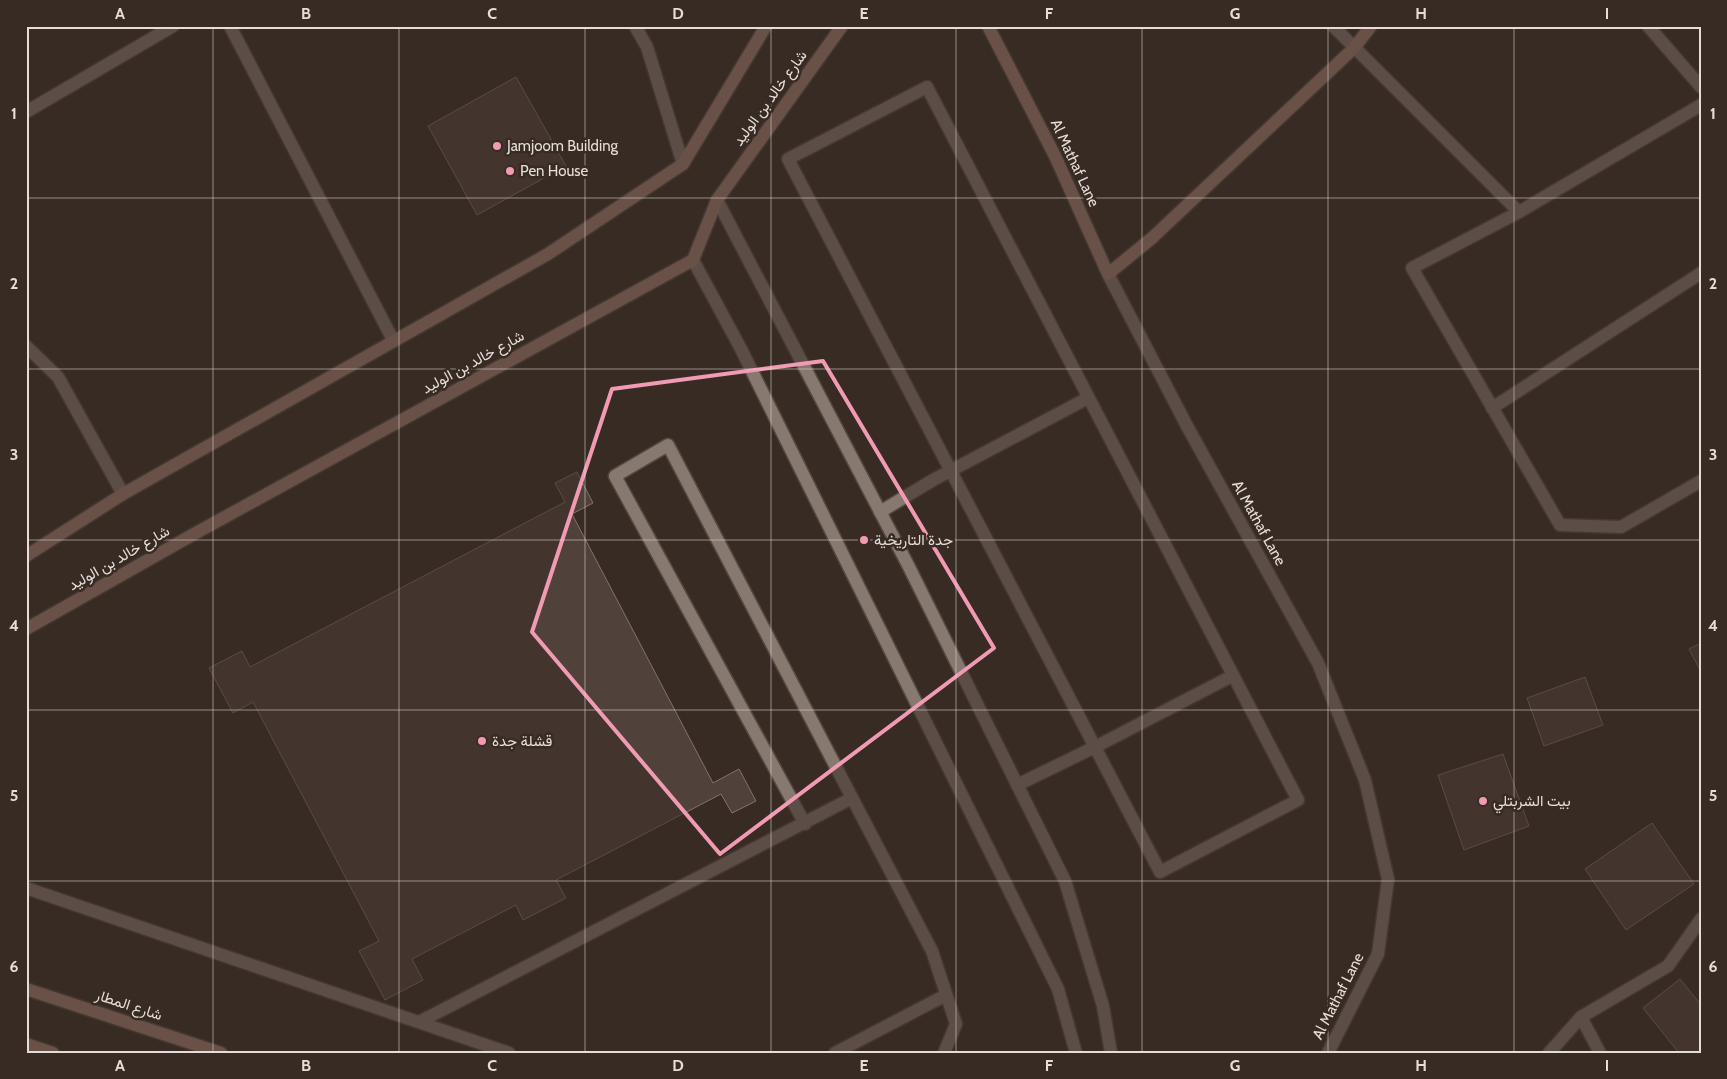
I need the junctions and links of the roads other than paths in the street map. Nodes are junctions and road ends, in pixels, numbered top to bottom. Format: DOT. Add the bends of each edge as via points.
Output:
graph roads {
  1 [pos="173,26"];
  2 [pos="230,26"];
  3 [pos="635,26"];
  4 [pos="766,26"];
  5 [pos="842,26"];
  6 [pos="1333,26"];
  7 [pos="1370,26"];
  8 [pos="1648,26"];
  9 [pos="989,27"];
  10 [pos="1354,48"];
  11 [pos="1701,87"];
  12 [pos="1701,106"];
  13 [pos="26,112"];
  14 [pos="682,164"];
  15 [pos="717,200"];
  16 [pos="1519,212"];
  17 [pos="693,260"];
  18 [pos="1701,273"];
  19 [pos="1108,274"];
  20 [pos="393,340"];
  21 [pos="26,346"];
  22 [pos="1088,398"];
  23 [pos="1492,408"];
  24 [pos="950,471"];
  25 [pos="1701,481"];
  26 [pos="123,494"];
  27 [pos="880,512"];
  28 [pos="26,556"];
  29 [pos="26,628"];
  30 [pos="1232,676"];
  31 [pos="1094,747"];
  32 [pos="1018,785"];
  33 [pos="852,798"];
  34 [pos="805,824"];
  35 [pos="26,888"];
  36 [pos="1701,919"];
  37 [pos="26,989"];
  38 [pos="946,994"];
  39 [pos="1581,1017"];
  40 [pos="421,1021"];
  41 [pos="26,1044"];
  42 [pos="53,1053"];
  43 [pos="221,1053"];
  44 [pos="510,1053"];
  45 [pos="835,1053"];
  46 [pos="944,1053"];
  47 [pos="1076,1053"];
  48 [pos="1111,1053"];
  49 [pos="1328,1053"];
  50 [pos="1549,1053"];
  51 [pos="1600,1053"];
  1 -- 13 [label="street"];
  2 -- 20 [label="street"];
  3 -- 14 [label="street" via="647,47"];
  4 -- 14 [label="main road"];
  5 -- 15 [label="main road, شارع خالد بن الوليد"];
  6 -- 10 [label="street"];
  7 -- 10 [label="main road"];
  8 -- 11 [label="street"];
  9 -- 19 [label="main road, Al Mathaf Lane" via="1055,156"];
  10 -- 16 [label="street"];
  10 -- 19 [label="main road" via="1152,238"];
  12 -- 16 [label="street"];
  14 -- 20 [label="main road" via="548,254"];
  15 -- 17 [label="main road, شارع خالد بن الوليد"];
  15 -- 27 [label="street"];
  16 -- 23 [label="street" via="1412,268"];
  17 -- 29 [label="main road, شارع خالد بن الوليد"];
  17 -- 47 [label="street" via="1058,989"];
  18 -- 23 [label="street"];
  19 -- 49 [label="street, Al Mathaf Lane" via="1187,426 1318,663 1365,780 1388,879 1381,935 1378,954"];
  20 -- 26 [label="main road"];
  21 -- 26 [label="street" via="58,377"];
  22 -- 24 [label="street"];
  22 -- 24 [label="street" via="926,87 788,159"];
  22 -- 30 [label="street"];
  23 -- 25 [label="street" via="1560,525 1621,527"];
  24 -- 27 [label="street"];
  24 -- 31 [label="street"];
  26 -- 28 [label="main road"];
  27 -- 32 [label="street"];
  30 -- 31 [label="street"];
  30 -- 31 [label="street" via="1298,800 1160,872"];
  31 -- 32 [label="street"];
  32 -- 48 [label="street" via="1065,881 1103,1006"];
  33 -- 34 [label="street"];
  33 -- 34 [label="street" via="668,445 615,476"];
  33 -- 38 [label="street" via="932,951"];
  34 -- 40 [label="street"];
  35 -- 40 [label="street"];
  36 -- 39 [label="street" via="1668,966"];
  37 -- 43 [label="main road, شارع المطار"];
  38 -- 45 [label="street"];
  38 -- 46 [label="street" via="956,1024"];
  39 -- 50 [label="street"];
  39 -- 51 [label="street"];
  40 -- 44 [label="street"];
  41 -- 42 [label="main road"];
}
